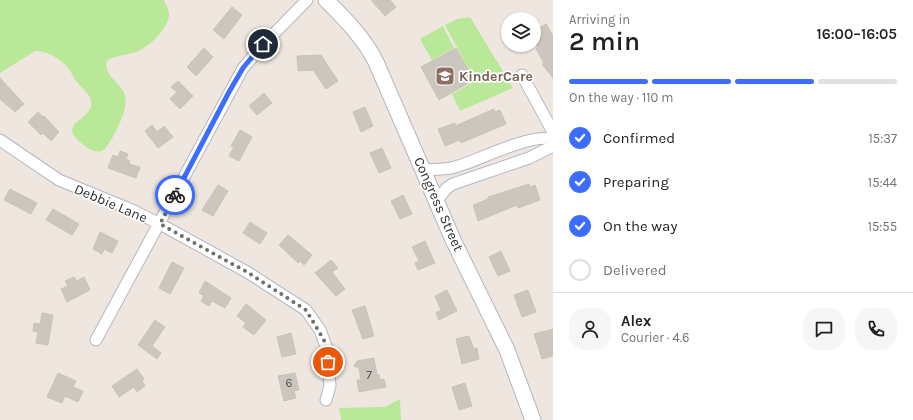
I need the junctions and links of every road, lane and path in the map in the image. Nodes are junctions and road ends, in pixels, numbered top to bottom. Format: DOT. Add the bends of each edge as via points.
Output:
graph roads {
  1 [pos="307,0"];
  2 [pos="326,0"];
  3 [pos="522,75"];
  4 [pos="553,132"];
  5 [pos="0,140"];
  6 [pos="553,140"];
  7 [pos="553,146"];
  8 [pos="424,170"];
  9 [pos="437,200"];
  10 [pos="160,224"];
  11 [pos="96,340"];
  12 [pos="326,400"];
  13 [pos="532,420"];
  1 -- 10 [label="street" via="243,68"];
  2 -- 8 [label="main road, Congress Street" via="370,50"];
  3 -- 4 [label="street"];
  5 -- 10 [label="street, Debbie Lane" via="60,180"];
  6 -- 8 [label="street" via="545,138 525,142 455,167"];
  7 -- 9 [label="street" via="529,158 453,184"];
  8 -- 9 [label="main road, Congress Street"];
  9 -- 13 [label="main road, Congress Street" via="454,242 502,338"];
  10 -- 11 [label="street"];
  10 -- 12 [label="street, Debbie Lane" via="247,272 309,312 320,330 327,349 330,386"];
}
